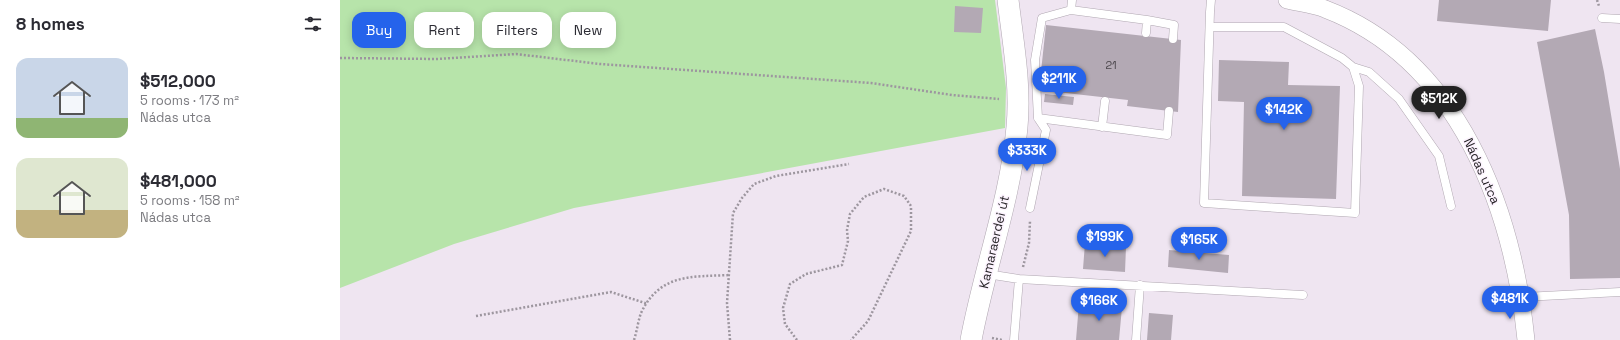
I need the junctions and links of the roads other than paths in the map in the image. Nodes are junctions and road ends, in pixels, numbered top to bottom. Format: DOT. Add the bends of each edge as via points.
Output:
graph roads {
  1 [pos="1008,0"];
  2 [pos="1072,0"];
  3 [pos="1211,0"];
  4 [pos="1287,0"];
  5 [pos="1324,4"];
  6 [pos="1071,10"];
  7 [pos="1602,18"];
  8 [pos="1620,19"];
  9 [pos="1147,20"];
  10 [pos="1210,27"];
  11 [pos="1146,33"];
  12 [pos="1173,39"];
  13 [pos="1353,68"];
  14 [pos="1105,101"];
  15 [pos="1169,111"];
  16 [pos="1038,118"];
  17 [pos="1102,127"];
  18 [pos="1451,206"];
  19 [pos="1030,208"];
  20 [pos="986,274"];
  21 [pos="1019,279"];
  22 [pos="1140,285"];
  23 [pos="1620,292"];
  24 [pos="1303,295"];
  25 [pos="1522,296"];
  26 [pos="971,340"];
  27 [pos="1014,340"];
  28 [pos="1136,340"];
  29 [pos="1526,340"];
  1 -- 20 [label="street, Kamaraerdei út" via="1018,100 1015,146"];
  2 -- 6 [label="lane"];
  3 -- 10 [label="lane"];
  4 -- 5 [label="street, Nádas utca"];
  5 -- 25 [label="street, Nádas utca" via="1367,30 1406,59 1441,96 1468,136 1489,180 1510,242"];
  6 -- 9 [label="lane"];
  6 -- 16 [label="lane" via="1042,18 1035,60"];
  7 -- 8 [label="lane"];
  9 -- 11 [label="lane"];
  9 -- 12 [label="lane" via="1174,25"];
  10 -- 13 [label="lane" via="1284,27 1342,58"];
  10 -- 13 [label="lane" via="1204,203 1355,214 1359,86"];
  13 -- 18 [label="lane" via="1369,72 1399,99 1439,156"];
  14 -- 17 [label="lane"];
  15 -- 17 [label="lane" via="1167,135"];
  16 -- 17 [label="lane"];
  16 -- 19 [label="lane" via="1046,130"];
  20 -- 21 [label="lane"];
  20 -- 26 [label="street, Kamaraerdei út"];
  21 -- 22 [label="lane"];
  21 -- 27 [label="lane"];
  22 -- 24 [label="lane"];
  22 -- 28 [label="lane"];
  23 -- 25 [label="lane"];
  25 -- 29 [label="street, Nádas utca"];
}
